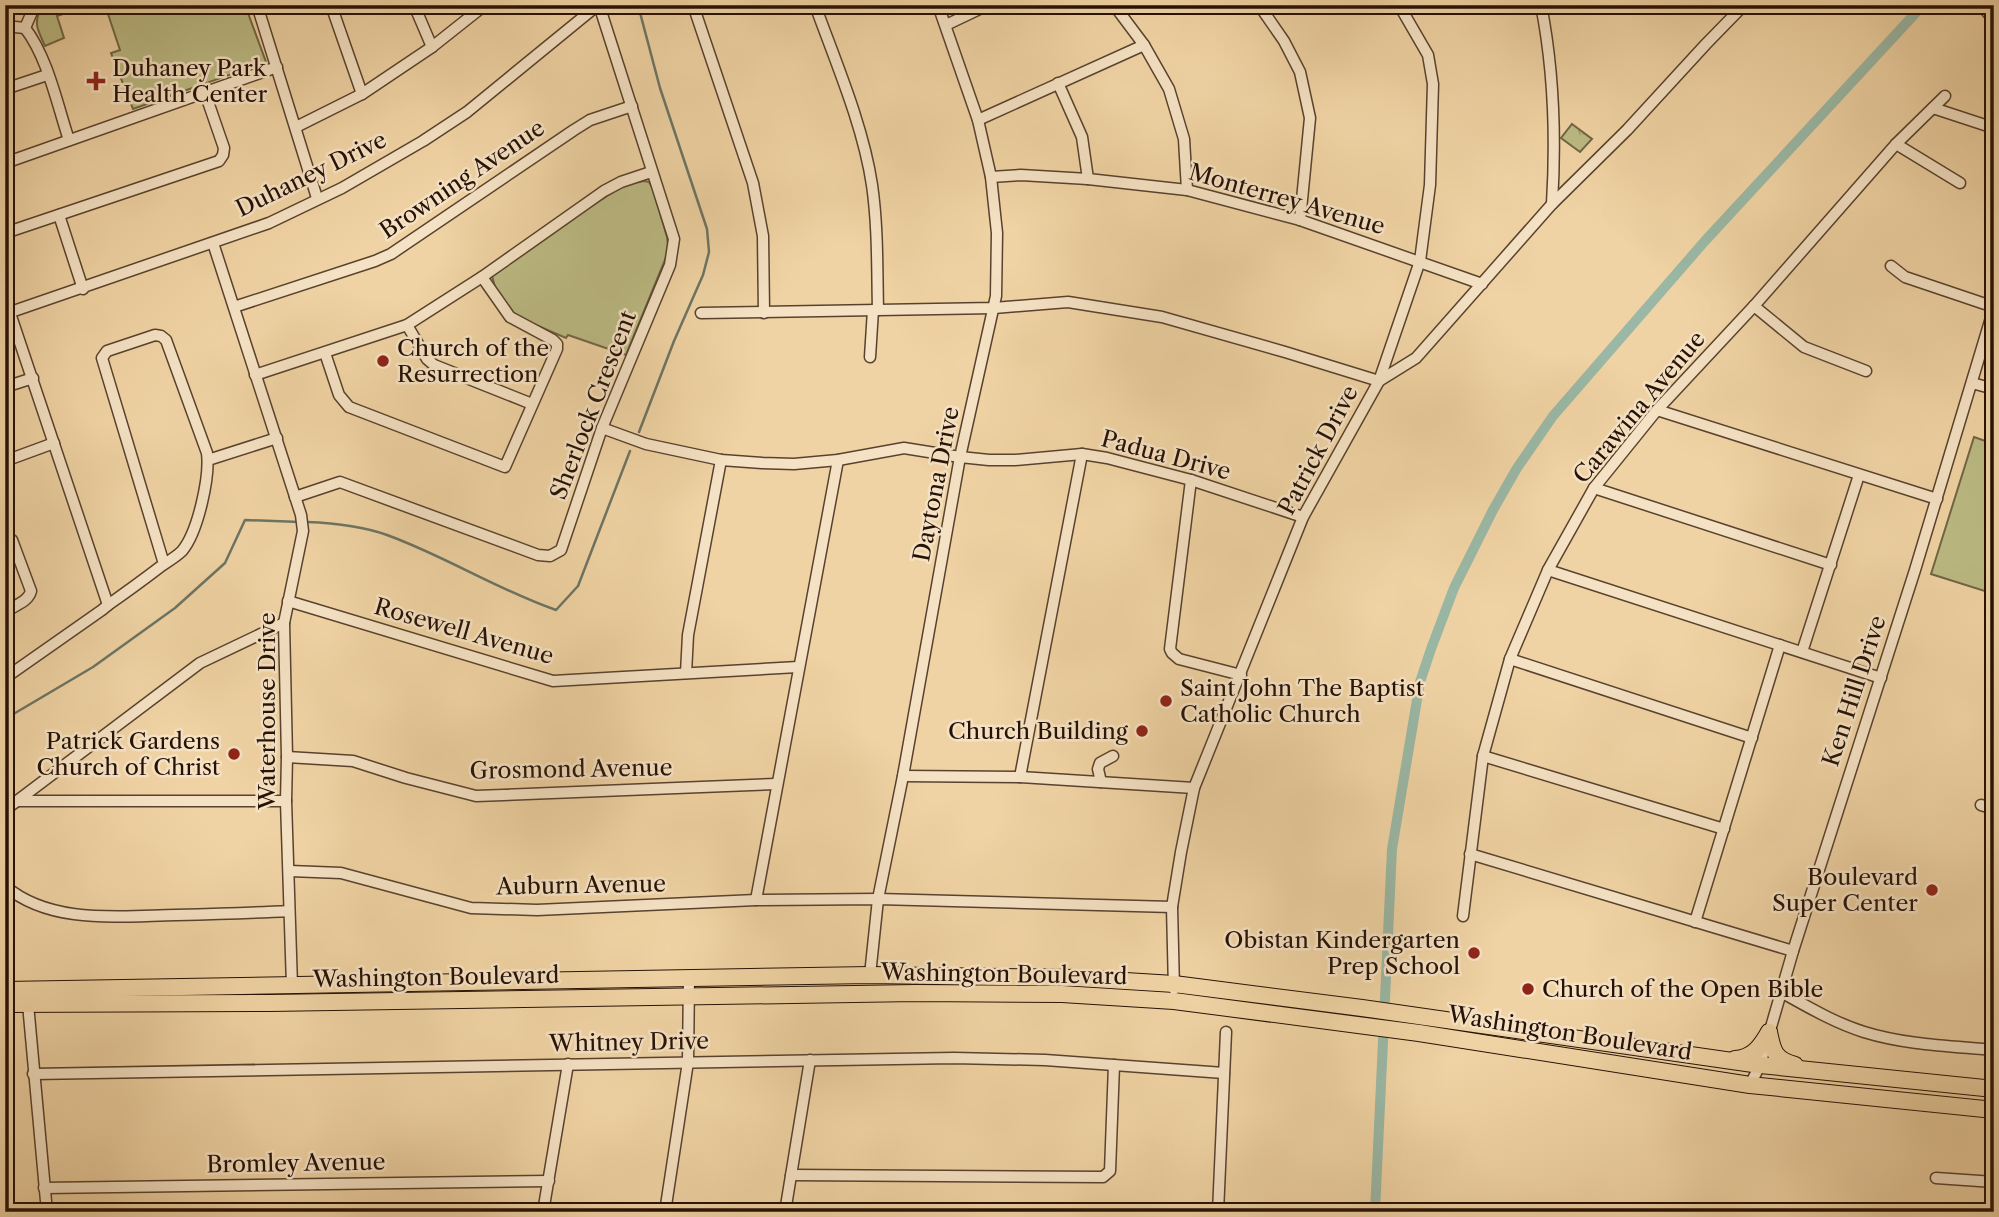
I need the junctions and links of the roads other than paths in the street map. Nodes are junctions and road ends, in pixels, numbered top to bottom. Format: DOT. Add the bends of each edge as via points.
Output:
graph roads {
  1 [pos="35,5"];
  2 [pos="257,5"];
  3 [pos="331,5"];
  4 [pos="414,5"];
  5 [pos="599,5"];
  6 [pos="693,5"];
  7 [pos="815,5"];
  8 [pos="939,5"];
  9 [pos="988,5"];
  10 [pos="1114,5"];
  11 [pos="1259,5"];
  12 [pos="1399,5"];
  13 [pos="1541,5"];
  14 [pos="1744,5"];
  15 [pos="1981,5"];
  16 [pos="484,6"];
  17 [pos="1994,20"];
  18 [pos="946,24"];
  19 [pos="5,26"];
  20 [pos="25,28"];
  21 [pos="1144,45"];
  22 [pos="432,47"];
  23 [pos="277,67"];
  24 [pos="47,75"];
  25 [pos="1058,83"];
  26 [pos="5,89"];
  27 [pos="205,93"];
  28 [pos="362,94"];
  29 [pos="1945,96"];
  30 [pos="632,106"];
  31 [pos="1933,108"];
  32 [pos="978,120"];
  33 [pos="296,127"];
  34 [pos="1994,128"];
  35 [pos="69,140"];
  36 [pos="1896,144"];
  37 [pos="5,163"];
  38 [pos="651,172"];
  39 [pos="991,177"];
  40 [pos="1088,179"];
  41 [pos="1960,183"];
  42 [pos="1187,190"];
  43 [pos="317,198"];
  44 [pos="1552,204"];
  45 [pos="60,215"];
  46 [pos="1300,220"];
  47 [pos="5,233"];
  48 [pos="213,243"];
  49 [pos="1420,261"];
  50 [pos="1891,266"];
  51 [pos="482,277"];
  52 [pos="1482,284"];
  53 [pos="83,289"];
  54 [pos="1754,306"];
  55 [pos="234,307"];
  56 [pos="1994,307"];
  57 [pos="994,308"];
  58 [pos="875,310"];
  59 [pos="8,313"];
  60 [pos="701,313"];
  61 [pos="764,313"];
  62 [pos="407,325"];
  63 [pos="324,353"];
  64 [pos="870,356"];
  65 [pos="1866,371"];
  66 [pos="256,375"];
  67 [pos="33,378"];
  68 [pos="1379,381"];
  69 [pos="1972,383"];
  70 [pos="5,387"];
  71 [pos="1994,389"];
  72 [pos="532,404"];
  73 [pos="1657,411"];
  74 [pos="602,428"];
  75 [pos="277,438"];
  76 [pos="54,443"];
  77 [pos="1082,454"];
  78 [pos="960,457"];
  79 [pos="208,460"];
  80 [pos="721,460"];
  81 [pos="838,460"];
  82 [pos="5,461"];
  83 [pos="1859,475"];
  84 [pos="1191,480"];
  85 [pos="1594,488"];
  86 [pos="295,496"];
  87 [pos="1937,499"];
  88 [pos="1303,517"];
  89 [pos="5,537"];
  90 [pos="164,564"];
  91 [pos="1830,565"];
  92 [pos="1548,570"];
  93 [pos="288,601"];
  94 [pos="108,605"];
  95 [pos="5,613"];
  96 [pos="284,623"];
  97 [pos="1780,645"];
  98 [pos="1802,652"];
  99 [pos="1510,659"];
  100 [pos="798,667"];
  101 [pos="686,673"];
  102 [pos="1241,675"];
  103 [pos="5,678"];
  104 [pos="1881,678"];
  105 [pos="1752,737"];
  106 [pos="1113,756"];
  107 [pos="1483,756"];
  108 [pos="287,757"];
  109 [pos="903,776"];
  110 [pos="1020,777"];
  111 [pos="1101,782"];
  112 [pos="776,785"];
  113 [pos="1194,788"];
  114 [pos="286,800"];
  115 [pos="18,802"];
  116 [pos="1981,805"];
  117 [pos="1994,809"];
  118 [pos="5,810"];
  119 [pos="1724,829"];
  120 [pos="1471,854"];
  121 [pos="290,871"];
  122 [pos="5,886"];
  123 [pos="878,899"];
  124 [pos="756,900"];
  125 [pos="1172,907"];
  126 [pos="289,911"];
  127 [pos="1463,916"];
  128 [pos="1695,922"];
  129 [pos="1793,951"];
  130 [pos="870,975"];
  131 [pos="689,977"];
  132 [pos="1174,984"];
  133 [pos="292,986"];
  134 [pos="5,990"];
  135 [pos="1781,992"];
  136 [pos="689,996"];
  137 [pos="1174,1001"];
  138 [pos="5,1004"];
  139 [pos="28,1004"];
  140 [pos="1420,1025"];
  141 [pos="1769,1031"];
  142 [pos="1226,1032"];
  143 [pos="1994,1050"];
  144 [pos="1706,1058"];
  145 [pos="810,1060"];
  146 [pos="688,1062"];
  147 [pos="568,1064"];
  148 [pos="1114,1065"];
  149 [pos="1760,1065"];
  150 [pos="1812,1072"];
  151 [pos="1224,1073"];
  152 [pos="33,1074"];
  153 [pos="1750,1085"];
  154 [pos="1994,1089"];
  155 [pos="1994,1110"];
  156 [pos="791,1175"];
  157 [pos="1936,1178"];
  158 [pos="549,1181"];
  159 [pos="1994,1182"];
  160 [pos="44,1188"];
  161 [pos="47,1212"];
  162 [pos="543,1212"];
  163 [pos="665,1212"];
  164 [pos="785,1212"];
  165 [pos="1218,1212"];
  1 -- 20 [label="street"];
  2 -- 23 [label="street"];
  3 -- 28 [label="street"];
  4 -- 22 [label="street"];
  5 -- 30 [label="street, Sherlock Crescent"];
  5 -- 43 [label="street, Duhaney Drive" via="467,112 342,188"];
  6 -- 61 [label="street" via="760,211"];
  7 -- 58 [label="street" via="870,173 877,238"];
  8 -- 18 [label="street, Daytona Drive"];
  9 -- 18 [label="street"];
  10 -- 21 [label="street"];
  11 -- 46 [label="street" via="1300,72 1310,118"];
  12 -- 49 [label="street" via="1428,55 1433,84 1430,185"];
  13 -- 44 [label="street" via="1553,95"];
  14 -- 44 [label="street, Patrick Drive"];
  15 -- 17 [label="street"];
  16 -- 22 [label="street"];
  18 -- 32 [label="street, Daytona Drive"];
  19 -- 20 [label="street"];
  20 -- 24 [label="street"];
  21 -- 25 [label="street"];
  21 -- 42 [label="street" via="1169,89 1184,139"];
  22 -- 28 [label="street"];
  23 -- 27 [label="street"];
  23 -- 33 [label="street"];
  24 -- 26 [label="street"];
  24 -- 35 [label="street"];
  25 -- 32 [label="street"];
  25 -- 40 [label="street" via="1082,137"];
  27 -- 35 [label="street"];
  27 -- 45 [label="street" via="224,148 219,161"];
  28 -- 33 [label="street"];
  29 -- 31 [label="street, Carawina Avenue"];
  30 -- 38 [label="street, Sherlock Crescent"];
  30 -- 55 [label="street, Browning Avenue" via="590,120 391,254"];
  31 -- 34 [label="street"];
  31 -- 36 [label="street, Carawina Avenue"];
  32 -- 39 [label="street, Daytona Drive"];
  33 -- 43 [label="street"];
  35 -- 37 [label="street"];
  36 -- 41 [label="street"];
  36 -- 54 [label="street, Carawina Avenue"];
  38 -- 51 [label="street" via="604,191"];
  38 -- 74 [label="street, Sherlock Crescent" via="674,239 670,265"];
  39 -- 40 [label="street, Monterrey Avenue"];
  39 -- 57 [label="street, Daytona Drive" via="997,233"];
  40 -- 42 [label="street, Monterrey Avenue"];
  42 -- 46 [label="street, Monterrey Avenue"];
  43 -- 48 [label="street, Duhaney Drive"];
  44 -- 52 [label="street, Patrick Drive"];
  45 -- 47 [label="street"];
  45 -- 53 [label="street"];
  46 -- 49 [label="street, Monterrey Avenue"];
  48 -- 53 [label="street, Duhaney Drive"];
  48 -- 55 [label="street, Waterhouse Drive"];
  49 -- 52 [label="street, Monterrey Avenue"];
  49 -- 68 [label="street"];
  50 -- 56 [label="street" via="1905,277"];
  51 -- 62 [label="street"];
  51 -- 72 [label="street" via="510,317 557,344"];
  52 -- 68 [label="street, Patrick Drive" via="1416,358"];
  53 -- 59 [label="street, Duhaney Drive"];
  54 -- 65 [label="street" via="1804,347"];
  54 -- 73 [label="street, Carawina Avenue"];
  55 -- 66 [label="street, Waterhouse Drive"];
  56 -- 69 [label="street, Ken Hill Drive"];
  57 -- 58 [label="street"];
  57 -- 68 [label="street" via="1068,302 1162,317"];
  57 -- 78 [label="street, Daytona Drive"];
  58 -- 61 [label="street"];
  58 -- 64 [label="street"];
  59 -- 67 [label="street"];
  60 -- 61 [label="street"];
  62 -- 63 [label="street"];
  62 -- 72 [label="street" via="434,365"];
  63 -- 66 [label="street"];
  63 -- 72 [label="street" via="339,395 349,407 502,467 508,464"];
  66 -- 75 [label="street, Waterhouse Drive"];
  67 -- 70 [label="street"];
  67 -- 76 [label="street"];
  68 -- 88 [label="street, Patrick Drive"];
  69 -- 71 [label="street"];
  69 -- 87 [label="street, Ken Hill Drive"];
  73 -- 83 [label="street"];
  73 -- 85 [label="street, Carawina Avenue"];
  74 -- 80 [label="street, Padua Drive" via="646,444"];
  74 -- 86 [label="street, Sherlock Crescent" via="561,550 550,556 340,482"];
  75 -- 79 [label="street"];
  75 -- 86 [label="street, Waterhouse Drive"];
  76 -- 82 [label="street"];
  76 -- 94 [label="street"];
  77 -- 78 [label="street, Padua Drive" via="1015,460"];
  77 -- 84 [label="street, Padua Drive"];
  77 -- 110 [label="street"];
  78 -- 81 [label="street, Padua Drive" via="904,448"];
  78 -- 109 [label="street, Daytona Drive"];
  79 -- 90 [label="street" via="195,529 182,551"];
  79 -- 90 [label="street" via="164,338 152,335 105,352 102,361"];
  80 -- 81 [label="street, Padua Drive" via="794,464"];
  80 -- 101 [label="street" via="688,635"];
  81 -- 100 [label="street"];
  83 -- 87 [label="street"];
  83 -- 91 [label="street"];
  84 -- 88 [label="street, Padua Drive"];
  84 -- 102 [label="street" via="1170,649 1178,659"];
  85 -- 91 [label="street"];
  85 -- 92 [label="street, Carawina Avenue"];
  86 -- 93 [label="street, Waterhouse Drive" via="303,531"];
  87 -- 104 [label="street, Ken Hill Drive"];
  88 -- 102 [label="street, Patrick Drive"];
  89 -- 95 [label="street" via="12,540 31,591 27,599"];
  90 -- 94 [label="street"];
  91 -- 98 [label="street"];
  92 -- 97 [label="street"];
  92 -- 99 [label="street, Carawina Avenue"];
  93 -- 96 [label="street, Waterhouse Drive"];
  93 -- 101 [label="street, Rosewell Avenue" via="553,681"];
  94 -- 103 [label="street"];
  96 -- 108 [label="street, Waterhouse Drive"];
  96 -- 115 [label="street" via="200,663"];
  97 -- 98 [label="street"];
  97 -- 105 [label="street"];
  98 -- 104 [label="street"];
  99 -- 105 [label="street"];
  99 -- 107 [label="street, Carawina Avenue"];
  100 -- 101 [label="street, Rosewell Avenue"];
  100 -- 112 [label="street"];
  102 -- 113 [label="street, Patrick Drive"];
  104 -- 129 [label="street, Ken Hill Drive"];
  105 -- 119 [label="street"];
  106 -- 111 [label="street" via="1100,763"];
  107 -- 119 [label="street"];
  107 -- 120 [label="street, Carawina Avenue"];
  108 -- 112 [label="street, Grosmond Avenue" via="353,761 476,796"];
  108 -- 114 [label="street, Waterhouse Drive"];
  109 -- 110 [label="street"];
  109 -- 123 [label="street, Daytona Drive"];
  110 -- 111 [label="street"];
  111 -- 113 [label="street"];
  112 -- 124 [label="street"];
  113 -- 125 [label="street, Patrick Drive"];
  114 -- 115 [label="street"];
  114 -- 121 [label="street, Waterhouse Drive"];
  115 -- 118 [label="street"];
  116 -- 117 [label="street"];
  119 -- 128 [label="street"];
  120 -- 127 [label="street, Carawina Avenue"];
  120 -- 128 [label="street"];
  121 -- 124 [label="street, Auburn Avenue" via="341,873 471,908 537,910"];
  121 -- 126 [label="street, Waterhouse Drive"];
  122 -- 126 [label="street" via="36,904 101,917"];
  123 -- 124 [label="street, Auburn Avenue"];
  123 -- 125 [label="street, Auburn Avenue"];
  123 -- 130 [label="street, Daytona Drive"];
  125 -- 132 [label="street, Patrick Drive"];
  126 -- 133 [label="street, Waterhouse Drive"];
  128 -- 129 [label="street"];
  129 -- 135 [label="street, Ken Hill Drive"];
  130 -- 131 [label="highway, Washington Boulevard"];
  130 -- 132 [label="highway, Washington Boulevard"];
  131 -- 133 [label="highway, Washington Boulevard"];
  131 -- 136 [label="street"];
  132 -- 137 [label="street, Patrick Drive"];
  132 -- 140 [label="highway, Washington Boulevard" via="1362,1008"];
  133 -- 134 [label="highway, Washington Boulevard"];
  135 -- 141 [label="street, Ken Hill Drive"];
  135 -- 143 [label="street" via="1863,1032 1895,1040"];
  136 -- 137 [label="highway, Washington Boulevard" via="1049,994"];
  136 -- 139 [label="highway, Washington Boulevard"];
  136 -- 146 [label="street"];
  137 -- 140 [label="highway, Washington Boulevard" via="1361,1026"];
  138 -- 139 [label="highway, Washington Boulevard"];
  139 -- 152 [label="street"];
  140 -- 144 [label="highway, Washington Boulevard"];
  140 -- 153 [label="highway, Washington Boulevard"];
  141 -- 144 [label="highway" via="1744,1058"];
  141 -- 149 [label="street, Ken Hill Drive"];
  141 -- 150 [label="highway" via="1780,1060"];
  142 -- 151 [label="street"];
  144 -- 149 [label="highway, Washington Boulevard"];
  145 -- 146 [label="street, Whitney Drive"];
  145 -- 148 [label="street, Whitney Drive" via="954,1058"];
  145 -- 156 [label="street"];
  146 -- 147 [label="street, Whitney Drive"];
  146 -- 163 [label="street"];
  147 -- 152 [label="street, Whitney Drive"];
  147 -- 158 [label="street"];
  148 -- 151 [label="street, Whitney Drive"];
  148 -- 156 [label="street" via="1110,1171 1103,1177"];
  149 -- 150 [label="highway, Washington Boulevard"];
  149 -- 153 [label="street, Ken Hill Drive"];
  150 -- 154 [label="highway, Washington Boulevard"];
  151 -- 165 [label="street"];
  152 -- 160 [label="street"];
  153 -- 155 [label="highway, Washington Boulevard"];
  156 -- 164 [label="street"];
  157 -- 159 [label="street"];
  158 -- 160 [label="street, Bromley Avenue"];
  158 -- 162 [label="street"];
  160 -- 161 [label="street"];
}
